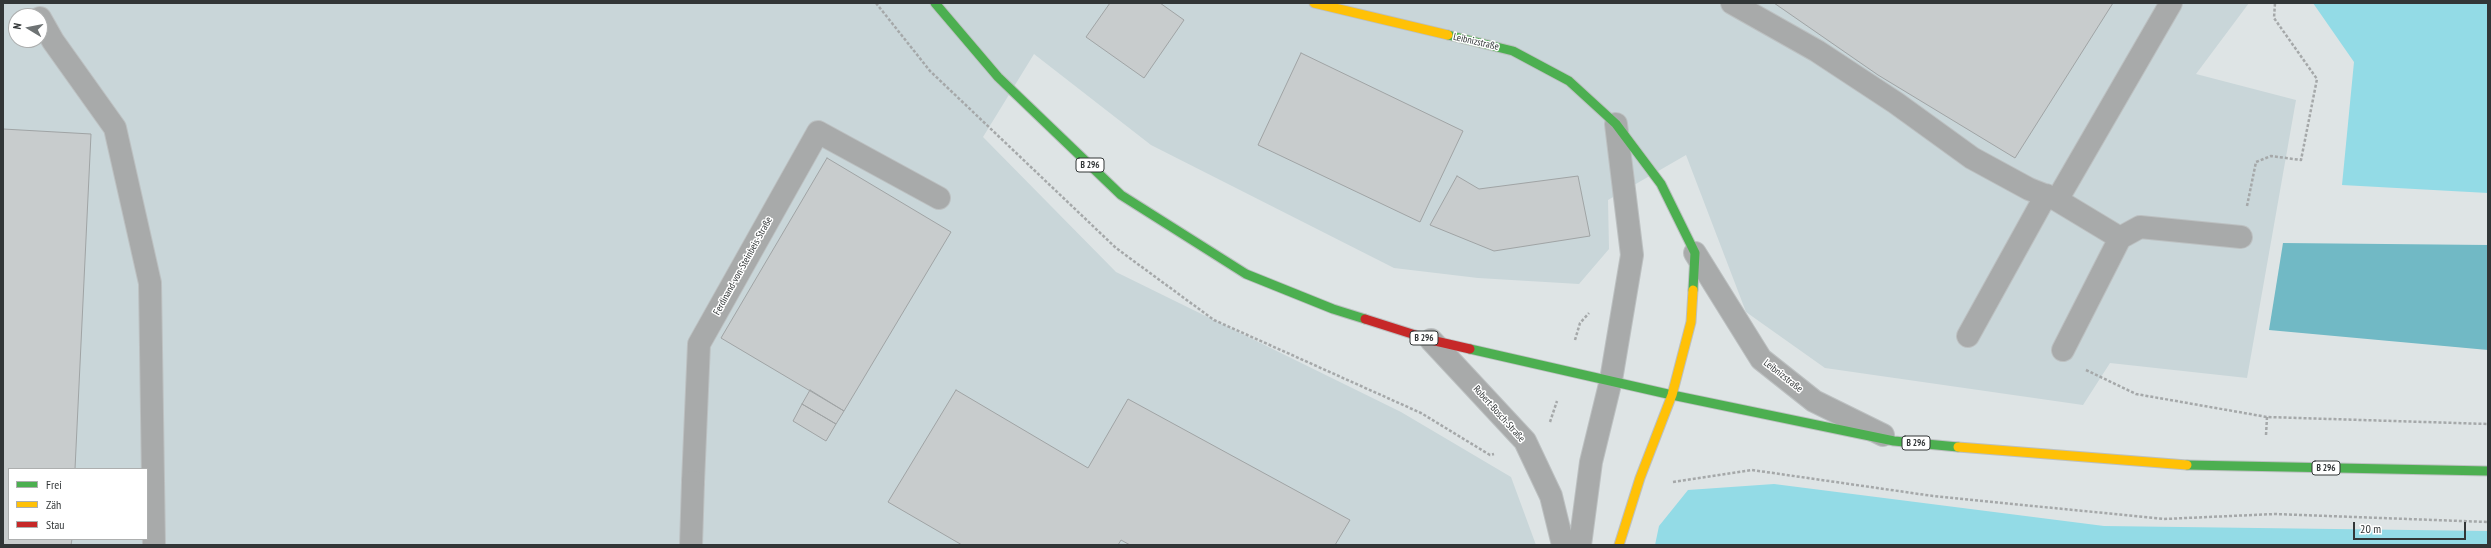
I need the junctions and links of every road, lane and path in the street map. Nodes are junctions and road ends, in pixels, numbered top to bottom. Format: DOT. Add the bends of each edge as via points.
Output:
graph roads {
  1 [pos="935,3"];
  2 [pos="1314,3"];
  3 [pos="1732,3"];
  4 [pos="2171,3"];
  5 [pos="2274,3"];
  6 [pos="48,32"];
  7 [pos="1616,124"];
  8 [pos="939,198"];
  9 [pos="2052,198"];
  10 [pos="2241,237"];
  11 [pos="2120,238"];
  12 [pos="1696,253"];
  13 [pos="1591,312"];
  14 [pos="1968,336"];
  15 [pos="1431,340"];
  16 [pos="2062,350"];
  17 [pos="1567,370"];
  18 [pos="1611,380"];
  19 [pos="1672,395"];
  20 [pos="2488,424"];
  21 [pos="1548,429"];
  22 [pos="1894,441"];
  23 [pos="2488,471"];
  24 [pos="1640,478"];
  25 [pos="2488,522"];
  26 [pos="154,545"];
  27 [pos="691,545"];
  28 [pos="1563,545"];
  29 [pos="1580,545"];
  30 [pos="1619,545"];
  1 -- 15 [label="main road, B 296" via="998,77 1121,195 1246,274 1333,309"];
  2 -- 7 [label="main road, Leibnizstraße" via="1513,51 1569,81"];
  3 -- 9 [label="street" via="1817,51 1896,103 1972,158 2029,189"];
  4 -- 9 [label="street"];
  5 -- 10 [label="path" via="2274,18 2317,79 2301,160 2271,156 2256,162"];
  6 -- 26 [label="street" via="115,128 150,283"];
  7 -- 12 [label="main road, Leibnizstraße" via="1661,184"];
  7 -- 18 [label="street" via="1632,256"];
  8 -- 27 [label="street, Ferdinand-von-Steinbeis-Straße" via="818,132 699,344"];
  9 -- 11 [label="street"];
  9 -- 14 [label="street"];
  10 -- 11 [label="street" via="2140,228"];
  11 -- 16 [label="street"];
  12 -- 19 [label="main road" via="1691,322"];
  12 -- 22 [label="street, Leibnizstraße" via="1761,359 1814,401"];
  13 -- 17 [label="path" via="1580,323"];
  15 -- 17 [label="main road, B 296"];
  15 -- 28 [label="street, Robert-Bosch-Straße" via="1526,441 1551,496"];
  16 -- 20 [label="path" via="2079,366 2136,394 2267,417"];
  17 -- 18 [label="main road, B 296"];
  17 -- 21 [label="path"];
  18 -- 19 [label="main road, B 296"];
  18 -- 29 [label="street" via="1591,462"];
  19 -- 22 [label="main road, B 296"];
  19 -- 24 [label="main road"];
  22 -- 23 [label="main road, B 296" via="2164,465"];
  24 -- 25 [label="path" via="1679,482 1752,470 1933,496 2164,518 2275,514"];
  24 -- 30 [label="main road"];
}
